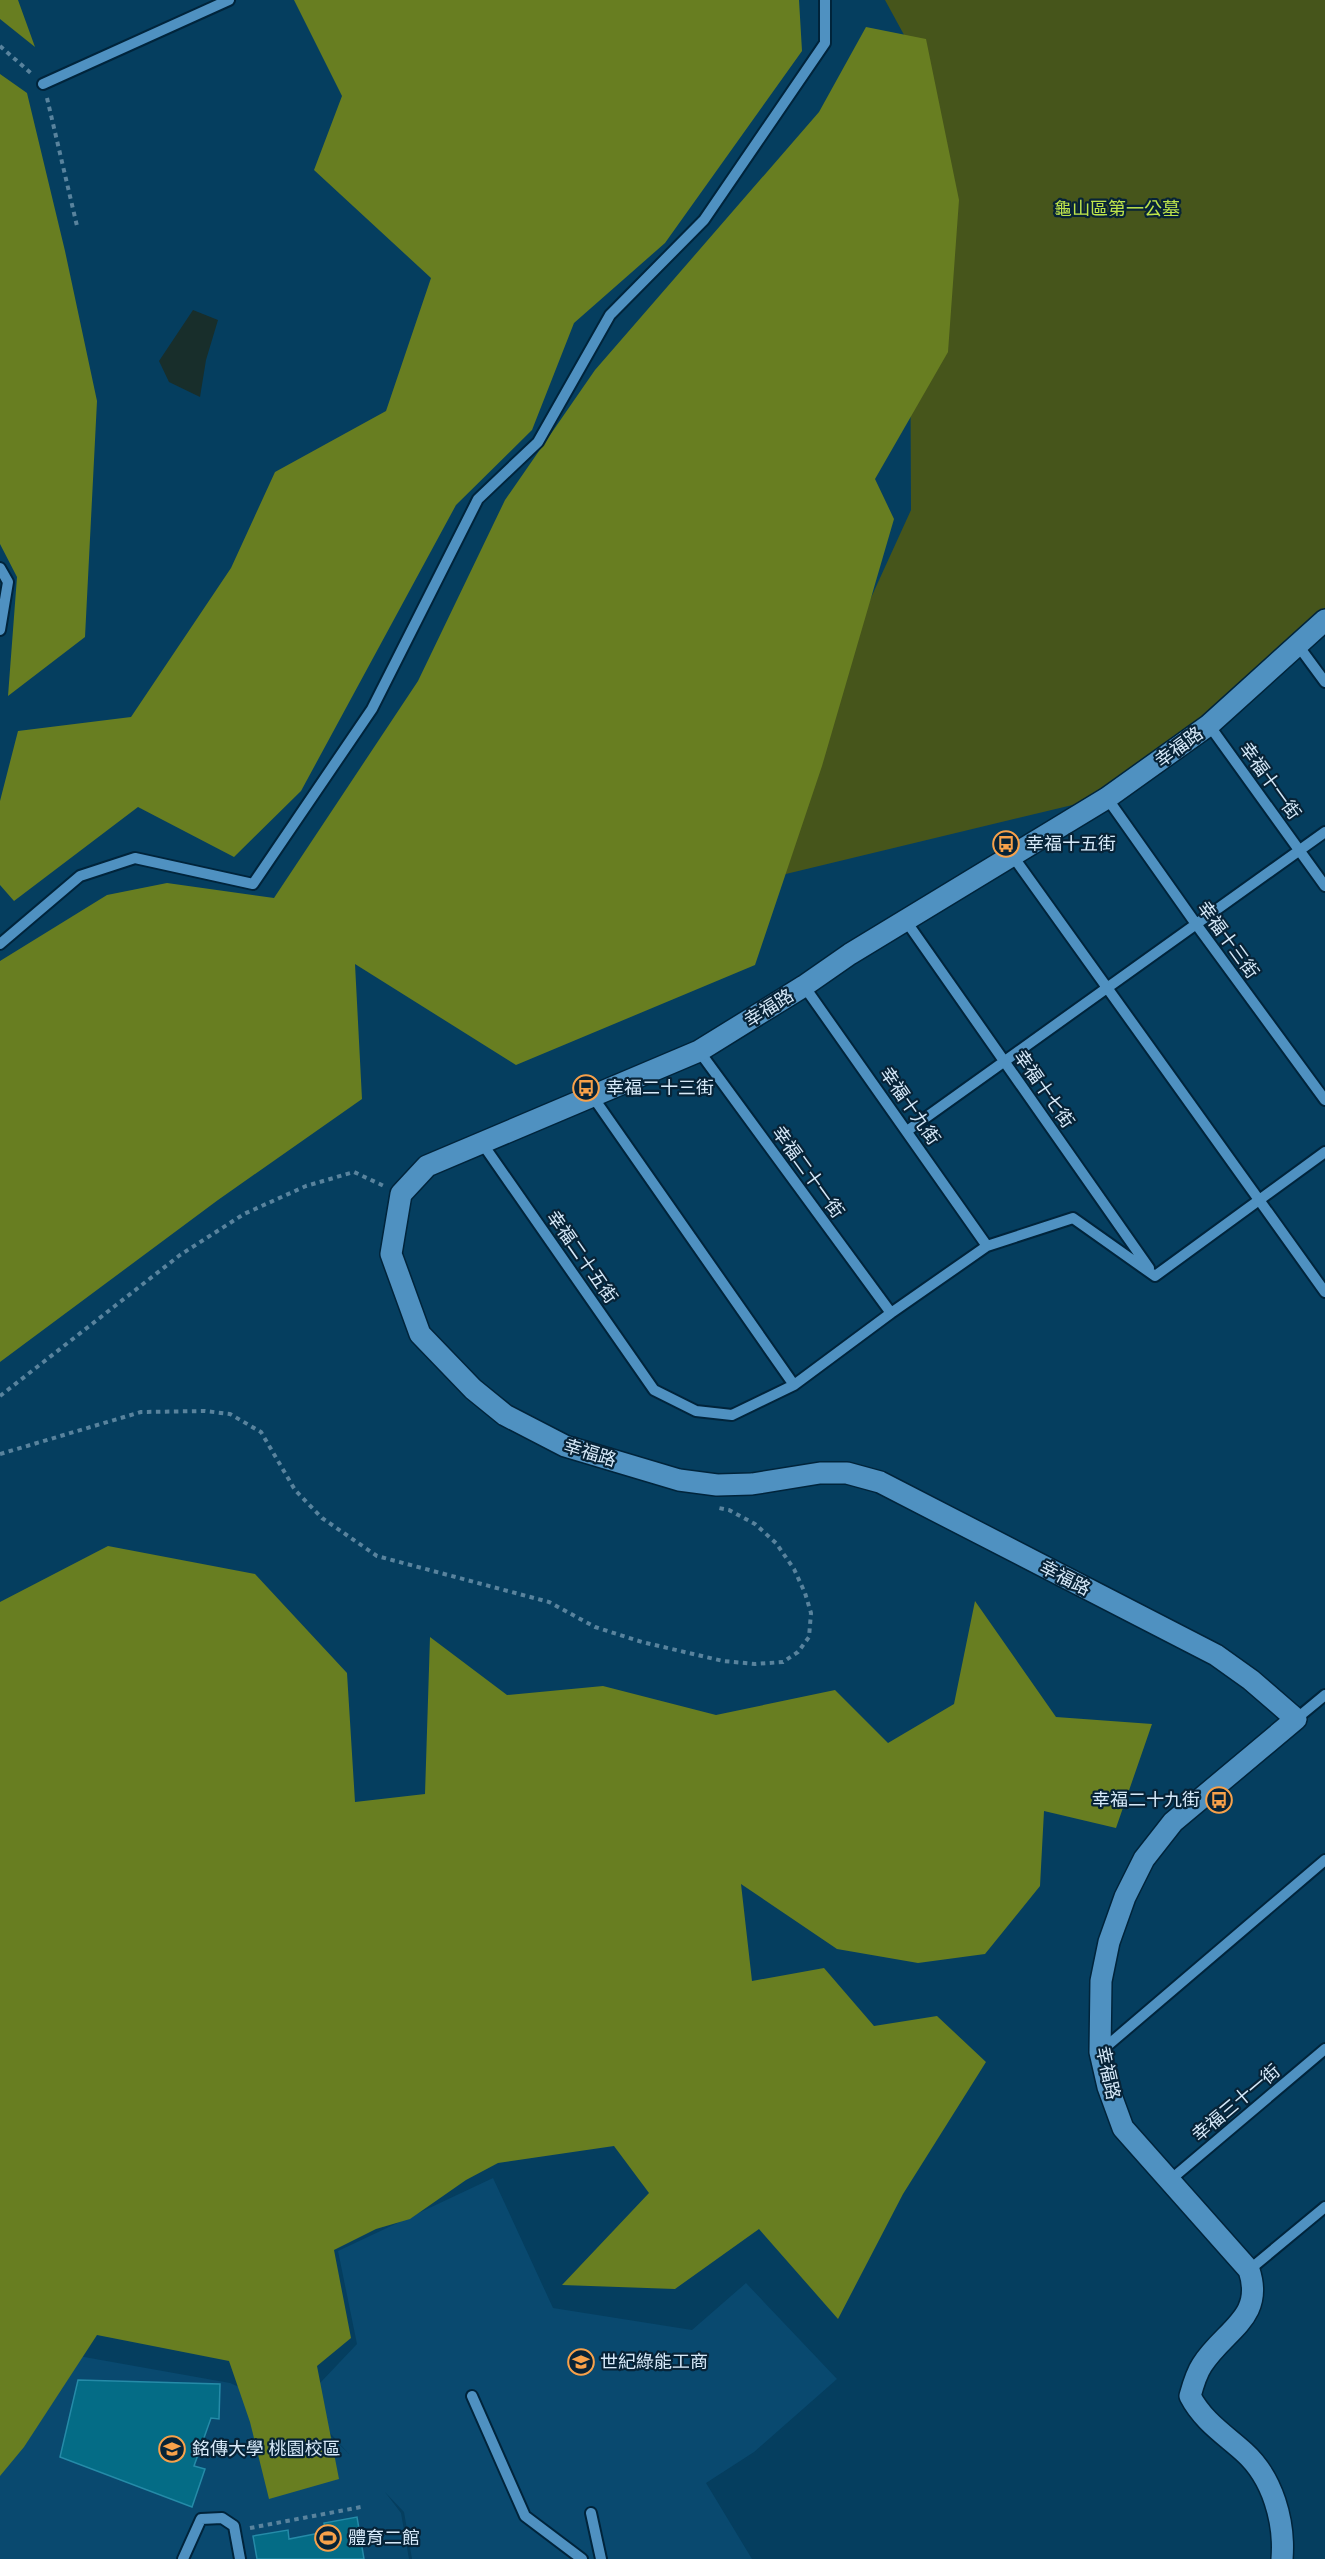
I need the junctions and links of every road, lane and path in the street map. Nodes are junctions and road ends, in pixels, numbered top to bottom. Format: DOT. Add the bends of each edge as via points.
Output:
graph roads {
  1 [pos="229,0"];
  2 [pos="825,0"];
  3 [pos="0,46"];
  4 [pos="43,84"];
  5 [pos="77,226"];
  6 [pos="0,568"];
  7 [pos="1325,620"];
  8 [pos="0,630"];
  9 [pos="1297,644"];
  10 [pos="1325,682"];
  11 [pos="1209,725"];
  12 [pos="1107,798"];
  13 [pos="1325,832"];
  14 [pos="1300,850"];
  15 [pos="1012,855"];
  16 [pos="1325,886"];
  17 [pos="906,921"];
  18 [pos="1196,924"];
  19 [pos="0,944"];
  20 [pos="804,986"];
  21 [pos="1108,987"];
  22 [pos="699,1051"];
  23 [pos="1004,1061"];
  24 [pos="593,1097"];
  25 [pos="1325,1100"];
  26 [pos="907,1131"];
  27 [pos="482,1143"];
  28 [pos="1325,1152"];
  29 [pos="401,1194"];
  30 [pos="1259,1200"];
  31 [pos="987,1246"];
  32 [pos="1155,1276"];
  33 [pos="1325,1292"];
  34 [pos="891,1313"];
  35 [pos="794,1385"];
  36 [pos="0,1396"];
  37 [pos="0,1454"];
  38 [pos="712,1506"];
  39 [pos="1325,1695"];
  40 [pos="1296,1719"];
  41 [pos="1325,1860"];
  42 [pos="1325,2049"];
  43 [pos="1100,2052"];
  44 [pos="1168,2181"];
  45 [pos="1325,2207"];
  46 [pos="1249,2270"];
  47 [pos="472,2396"];
  48 [pos="361,2507"];
  49 [pos="591,2512"];
  50 [pos="235,2530"];
  51 [pos="183,2559"];
  52 [pos="240,2559"];
  53 [pos="582,2559"];
  54 [pos="601,2559"];
  55 [pos="1282,2559"];
  1 -- 4 [label="lane"];
  2 -- 19 [label="lane" via="825,43 705,220 610,315 538,442 478,499 372,709 254,884 135,858 80,876"];
  3 -- 4 [label="path"];
  4 -- 5 [label="path"];
  6 -- 8 [label="lane" via="8,582"];
  7 -- 9 [label="street, 幸福路"];
  9 -- 10 [label="lane"];
  9 -- 11 [label="street, 幸福路"];
  11 -- 12 [label="street, 幸福路"];
  11 -- 14 [label="lane, 幸福十一街"];
  12 -- 15 [label="street, 幸福路"];
  12 -- 18 [label="lane, 幸福十三街"];
  13 -- 14 [label="lane"];
  14 -- 16 [label="lane, 幸福十一街"];
  14 -- 18 [label="lane"];
  15 -- 17 [label="street, 幸福路"];
  15 -- 21 [label="lane"];
  17 -- 20 [label="street, 幸福路"];
  17 -- 23 [label="lane, 幸福十七街"];
  18 -- 21 [label="lane"];
  18 -- 25 [label="lane, 幸福十三街"];
  20 -- 22 [label="street, 幸福路"];
  20 -- 26 [label="lane, 幸福十九街"];
  21 -- 23 [label="lane"];
  21 -- 30 [label="lane"];
  22 -- 24 [label="street, 幸福路"];
  22 -- 34 [label="lane, 幸福二十一街"];
  23 -- 26 [label="lane"];
  23 -- 32 [label="lane, 幸福十七街"];
  24 -- 27 [label="street, 幸福路"];
  24 -- 35 [label="lane"];
  26 -- 31 [label="lane, 幸福十九街"];
  27 -- 29 [label="street, 幸福路" via="427,1166"];
  27 -- 35 [label="lane, 幸福二十五街" via="654,1390 696,1411 732,1415"];
  28 -- 30 [label="lane"];
  29 -- 36 [label="path" via="354,1172 306,1186 244,1214 180,1255"];
  29 -- 40 [label="street, 幸福路" via="391,1254 420,1334 473,1389 505,1414 565,1446 679,1480 752,1485 820,1473 847,1473 880,1482 1216,1655"];
  30 -- 32 [label="lane"];
  30 -- 33 [label="lane"];
  31 -- 32 [label="lane" via="1073,1218"];
  31 -- 34 [label="lane"];
  34 -- 35 [label="lane"];
  37 -- 38 [label="path" via="141,1412 230,1414 261,1432 295,1490 322,1518 378,1556 549,1602 595,1627 642,1642 723,1661 783,1662 798,1652 809,1637 811,1613 805,1593 776,1544 754,1524 729,1510"];
  39 -- 40 [label="lane"];
  40 -- 43 [label="street, 幸福路" via="1173,1822 1144,1859 1109,1942 1101,1981"];
  41 -- 43 [label="lane"];
  42 -- 44 [label="lane, 幸福三十一街"];
  43 -- 44 [label="street, 幸福路" via="1123,2128"];
  44 -- 46 [label="street, 幸福路"];
  45 -- 46 [label="lane"];
  46 -- 55 [label="street" via="1254,2286 1252,2301 1242,2319 1202,2364 1190,2396 1204,2418 1246,2454 1269,2484 1283,2544"];
  47 -- 53 [label="lane" via="525,2516"];
  48 -- 50 [label="path"];
  49 -- 54 [label="lane"];
  50 -- 51 [label="lane" via="222,2518 201,2519"];
  50 -- 52 [label="lane"];
}
